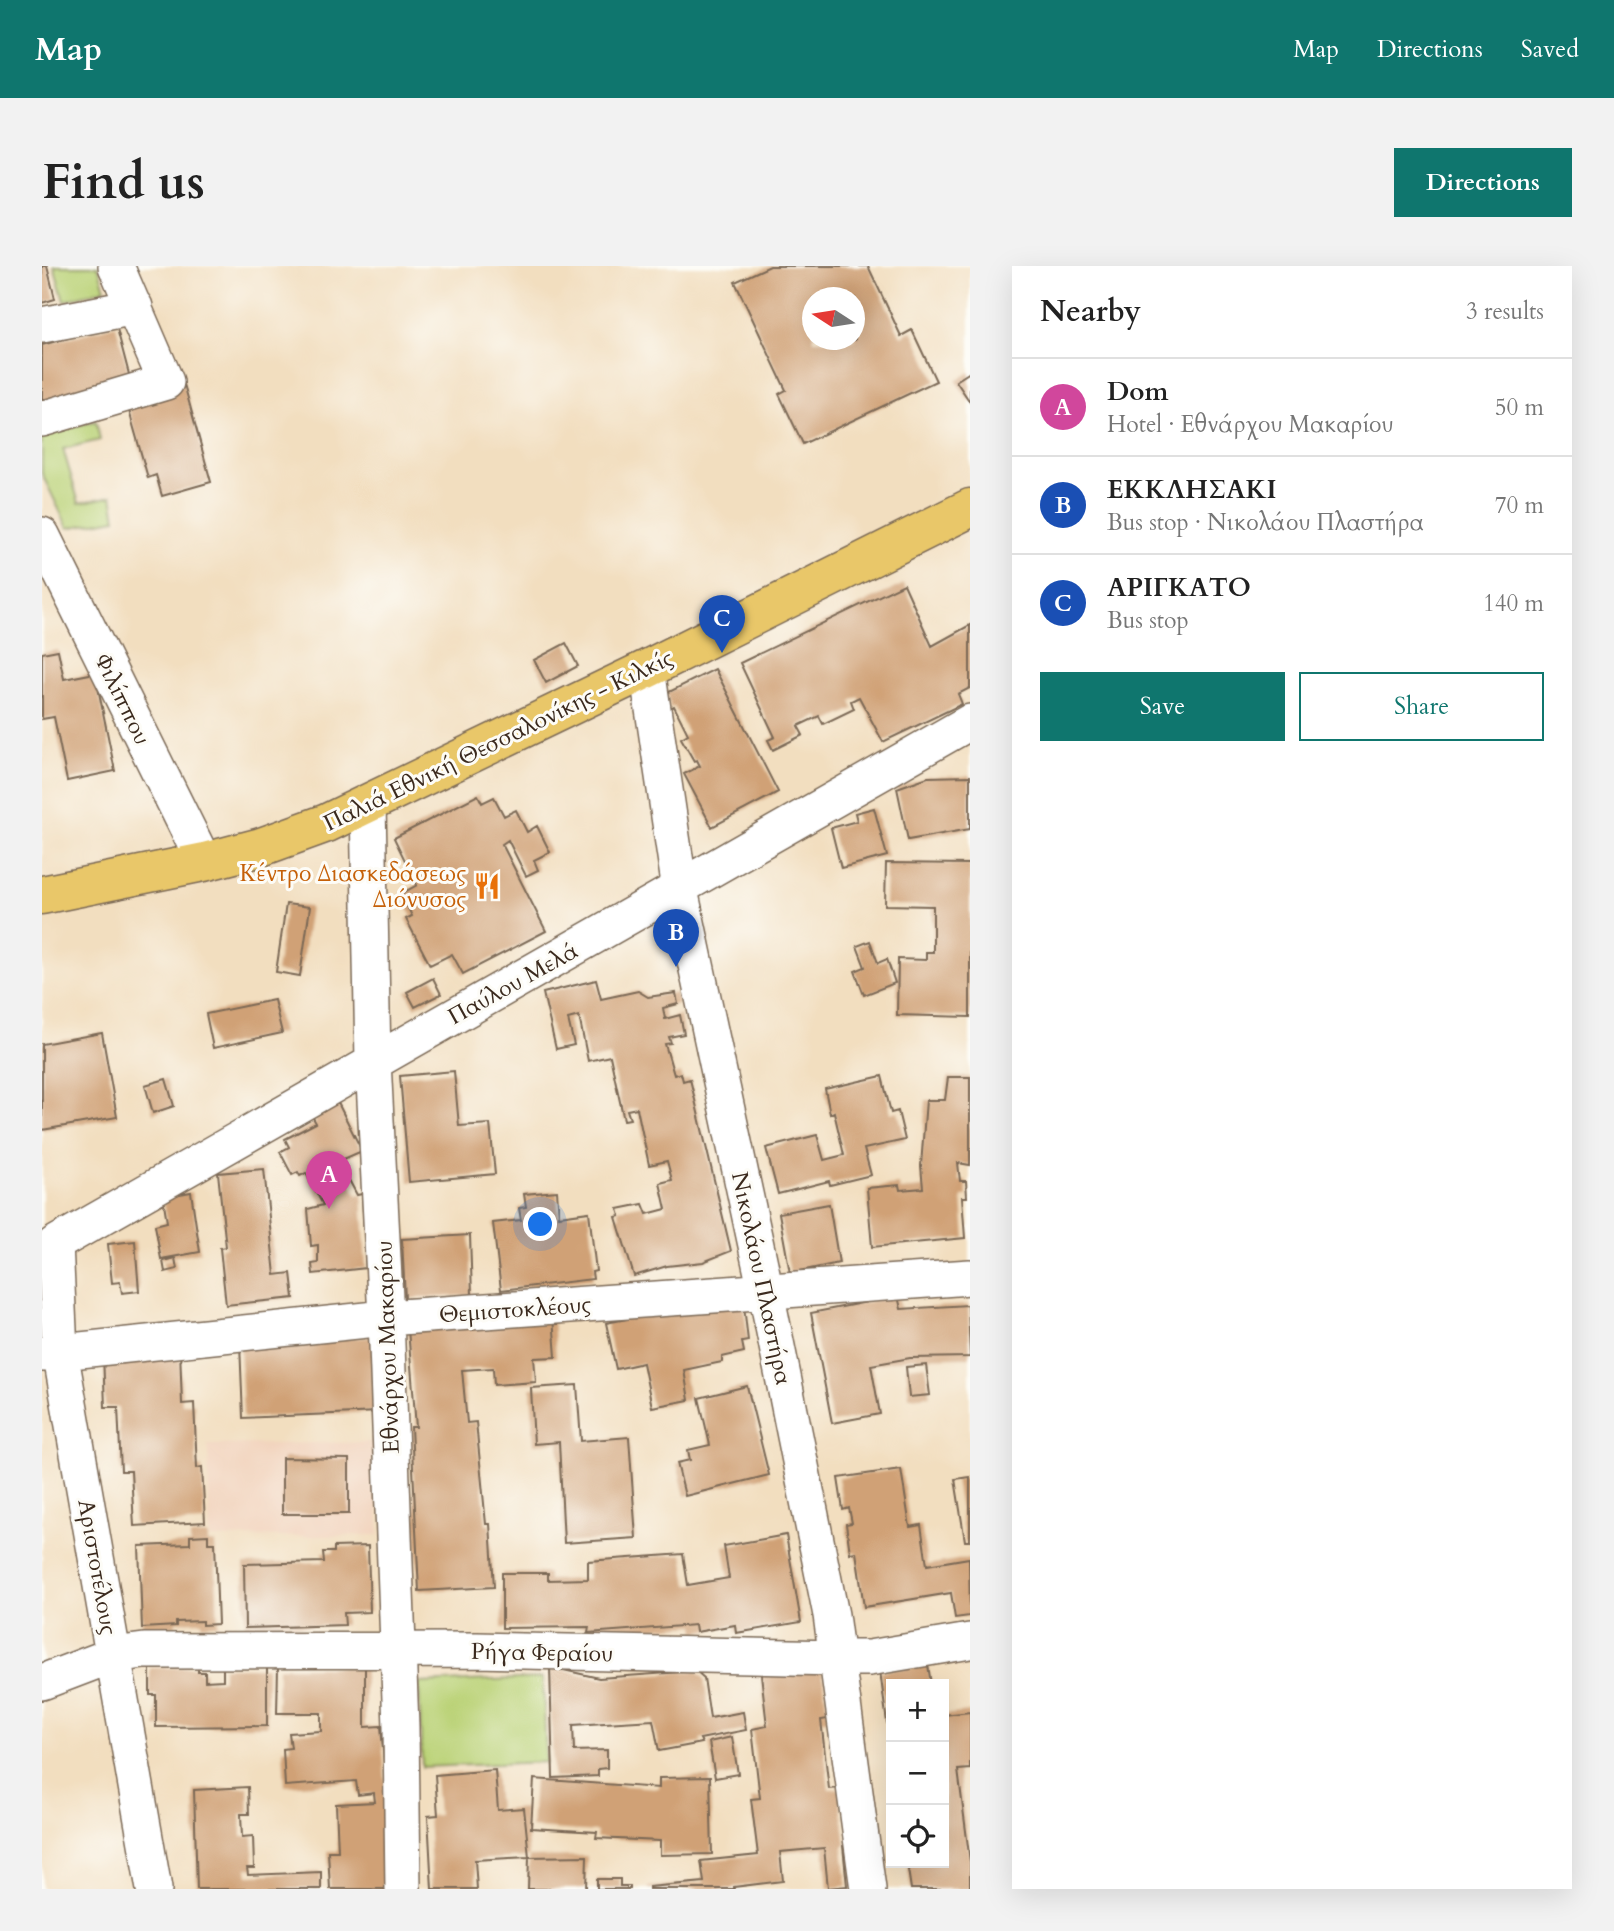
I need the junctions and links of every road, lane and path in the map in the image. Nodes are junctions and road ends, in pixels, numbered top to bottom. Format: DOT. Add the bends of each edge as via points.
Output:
graph roads {
  1 [pos="116,266"];
  2 [pos="135,307"];
  3 [pos="42,325"];
  4 [pos="42,419"];
  5 [pos="970,508"];
  6 [pos="42,536"];
  7 [pos="647,669"];
  8 [pos="970,722"];
  9 [pos="368,804"];
  10 [pos="204,862"];
  11 [pos="680,890"];
  12 [pos="42,895"];
  13 [pos="373,1061"];
  14 [pos="55,1244"];
  15 [pos="970,1277"];
  16 [pos="766,1292"];
  17 [pos="386,1318"];
  18 [pos="51,1352"];
  19 [pos="970,1641"];
  20 [pos="399,1651"];
  21 [pos="113,1655"];
  22 [pos="838,1658"];
  23 [pos="42,1682"];
  24 [pos="154,1889"];
  25 [pos="404,1889"];
  26 [pos="868,1889"];
  1 -- 2 [label="street"];
  2 -- 3 [label="street"];
  2 -- 4 [label="street" via="166,382"];
  5 -- 7 [label="main road, Παλιά Εθνική Θεσσαλονίκης - Κιλκίς"];
  6 -- 10 [label="street, Φιλίππου"];
  7 -- 9 [label="main road, Παλιά Εθνική Θεσσαλονίκης - Κιλκίς"];
  7 -- 11 [label="street, Νικολάου Πλαστήρα"];
  8 -- 11 [label="street, Παύλου Μελά"];
  9 -- 10 [label="main road, Παλιά Εθνική Θεσσαλονίκης - Κιλκίς" via="302,833"];
  9 -- 13 [label="street, Εθνάρχου Μακαρίου"];
  10 -- 12 [label="main road, Παλιά Εθνική Θεσσαλονίκης - Κιλκίς"];
  11 -- 13 [label="street, Παύλου Μελά"];
  11 -- 16 [label="street, Νικολάου Πλαστήρα"];
  13 -- 14 [label="street, Παύλου Μελά"];
  13 -- 17 [label="street, Εθνάρχου Μακαρίου"];
  14 -- 18 [label="street, Αριστοτέλους"];
  15 -- 16 [label="street, Θεμιστοκλέους"];
  16 -- 17 [label="street, Θεμιστοκλέους"];
  16 -- 22 [label="street, Νικολάου Πλαστήρα"];
  17 -- 18 [label="street, Θεμιστοκλέους"];
  17 -- 20 [label="street, Εθνάρχου Μακαρίου"];
  18 -- 21 [label="street, Αριστοτέλους"];
  19 -- 22 [label="street, Ρήγα Φεραίου" via="869,1658"];
  20 -- 21 [label="street, Ρήγα Φεραίου" via="144,1651"];
  20 -- 22 [label="street, Ρήγα Φεραίου"];
  20 -- 25 [label="street, Εθνάρχου Μακαρίου"];
  21 -- 23 [label="street, Ρήγα Φεραίου"];
  21 -- 24 [label="street, Αριστοτέλους"];
  22 -- 26 [label="street, Νικολάου Πλαστήρα"];
}
